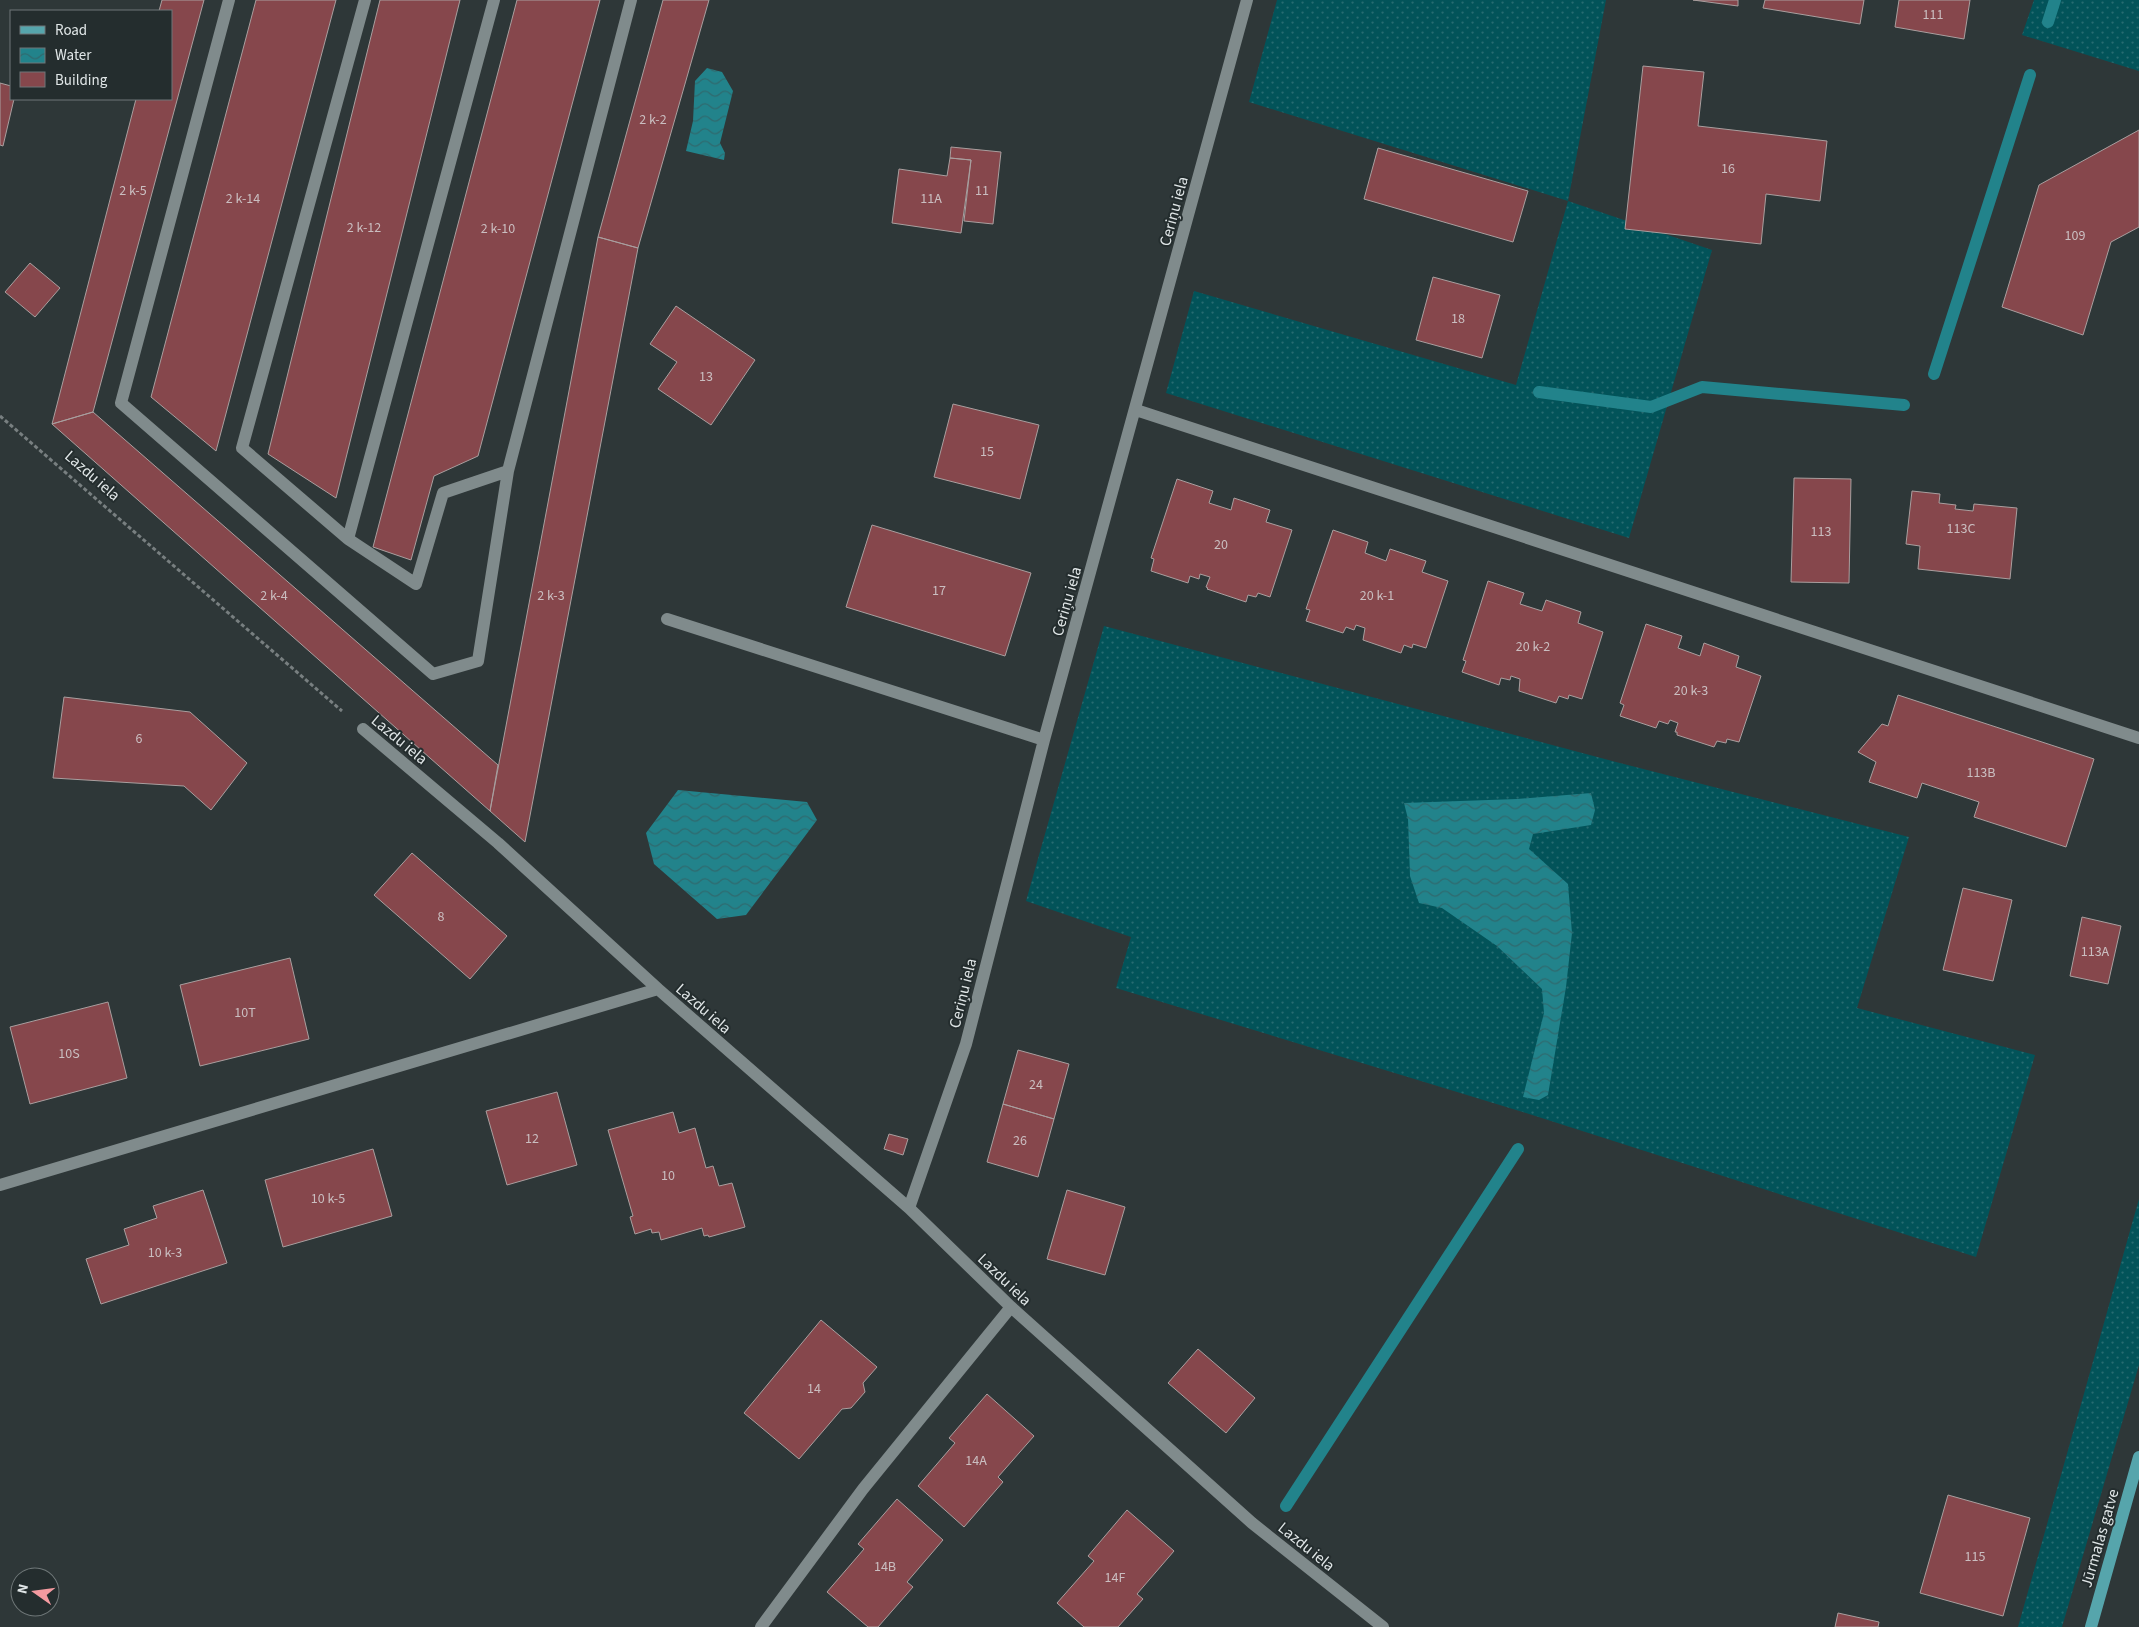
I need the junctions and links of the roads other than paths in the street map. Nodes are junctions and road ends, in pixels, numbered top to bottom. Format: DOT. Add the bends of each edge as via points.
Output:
graph roads {
  1 [pos="229,0"];
  2 [pos="365,0"];
  3 [pos="494,0"];
  4 [pos="631,0"];
  5 [pos="1247,0"];
  6 [pos="1136,410"];
  7 [pos="508,471"];
  8 [pos="348,539"];
  9 [pos="666,619"];
  10 [pos="363,729"];
  11 [pos="2139,738"];
  12 [pos="1044,740"];
  13 [pos="658,989"];
  14 [pos="0,1185"];
  15 [pos="909,1208"];
  16 [pos="1011,1307"];
  17 [pos="2139,1457"];
  18 [pos="761,1627"];
  19 [pos="1383,1627"];
  20 [pos="2091,1627"];
  1 -- 7 [label="street" via="121,403 433,674 478,661"];
  2 -- 8 [label="street" via="242,448"];
  3 -- 8 [label="street"];
  4 -- 7 [label="street"];
  5 -- 6 [label="street, Ceriņu iela"];
  6 -- 11 [label="street"];
  6 -- 12 [label="street, Ceriņu iela"];
  7 -- 8 [label="street" via="443,493 416,584"];
  9 -- 12 [label="street"];
  10 -- 13 [label="street, Lazdu iela" via="498,843"];
  12 -- 15 [label="street, Ceriņu iela" via="966,1044"];
  13 -- 14 [label="street"];
  13 -- 15 [label="street, Lazdu iela"];
  15 -- 16 [label="street, Lazdu iela"];
  16 -- 18 [label="street" via="863,1489"];
  16 -- 19 [label="street, Lazdu iela" via="1252,1523"];
  17 -- 20 [label="main road, Jūrmalas gatve"];
}
